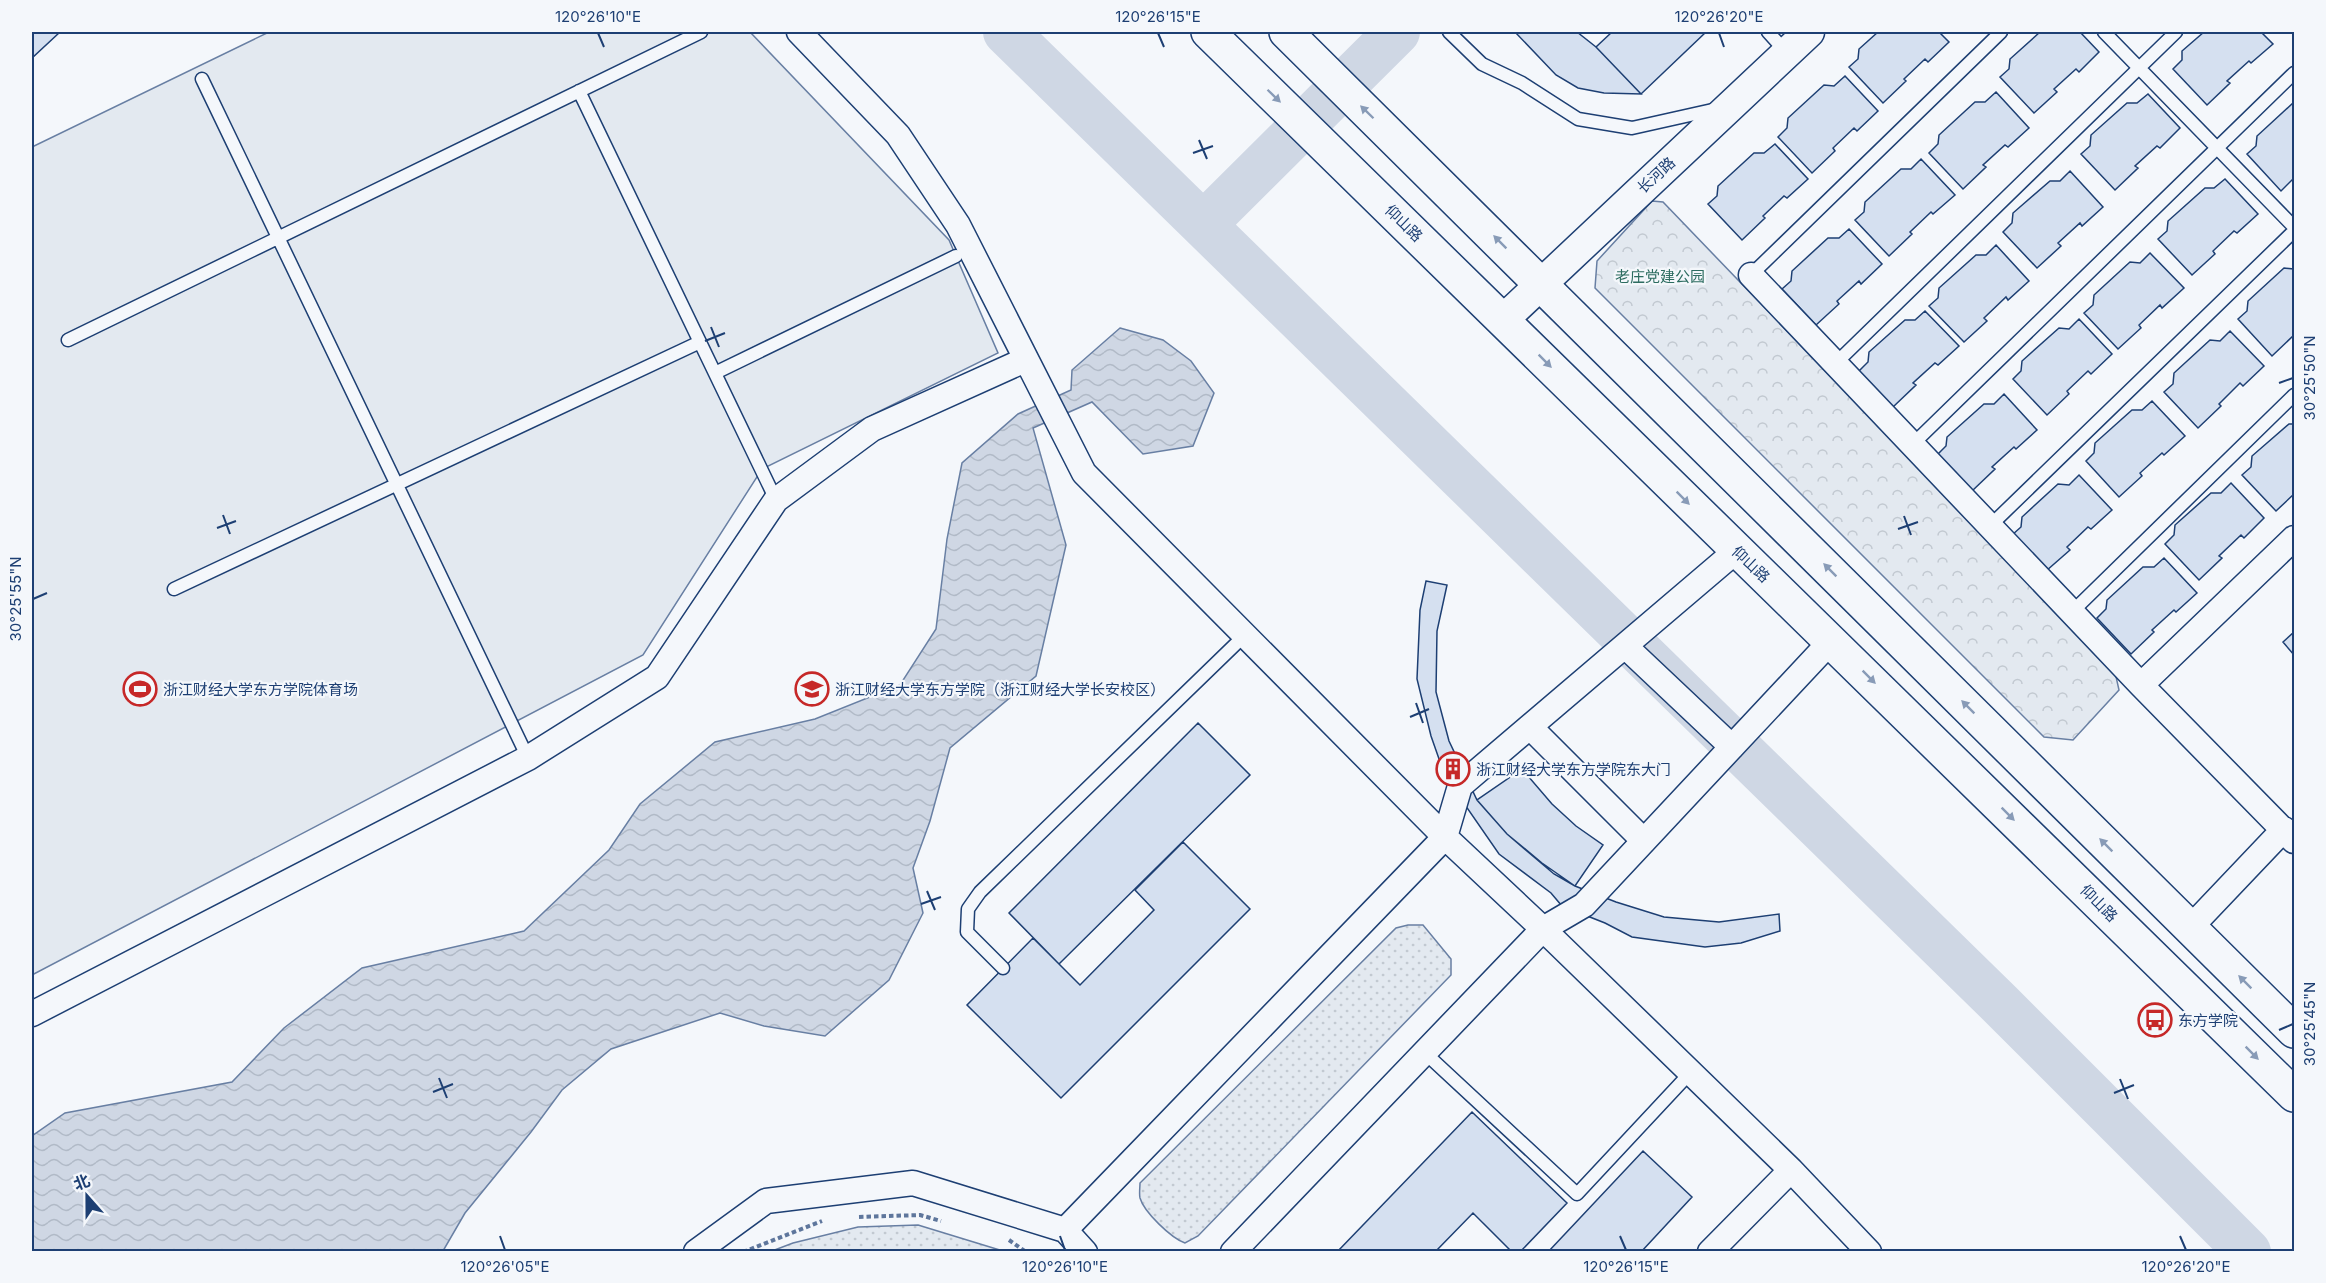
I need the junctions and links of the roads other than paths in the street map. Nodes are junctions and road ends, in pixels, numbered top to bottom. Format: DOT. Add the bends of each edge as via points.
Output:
graph roads {
  1 [pos="701,32"];
  2 [pos="799,32"];
  3 [pos="1208,32"];
  4 [pos="1286,32"];
  5 [pos="1449,32"];
  6 [pos="2001,32"];
  7 [pos="2104,32"];
  8 [pos="2176,32"];
  9 [pos="1796,36"];
  10 [pos="2139,68"];
  11 [pos="2295,73"];
  12 [pos="202,79"];
  13 [pos="579,91"];
  14 [pos="1730,106"];
  15 [pos="2217,148"];
  16 [pos="2295,229"];
  17 [pos="278,238"];
  18 [pos="956,256"];
  19 [pos="1751,275"];
  20 [pos="1542,283"];
  21 [pos="1503,320"];
  22 [pos="68,340"];
  23 [pos="700,342"];
  24 [pos="1025,360"];
  25 [pos="1836,363"];
  26 [pos="715,373"];
  27 [pos="2295,395"];
  28 [pos="1912,444"];
  29 [pos="397,484"];
  30 [pos="776,500"];
  31 [pos="1991,525"];
  32 [pos="2295,538"];
  33 [pos="1724,561"];
  34 [pos="174,589"];
  35 [pos="2073,611"];
  36 [pos="1244,636"];
  37 [pos="1625,646"];
  38 [pos="1821,652"];
  39 [pos="2141,685"];
  40 [pos="1530,727"];
  41 [pos="1732,747"];
  42 [pos="528,758"];
  43 [pos="2289,835"];
  44 [pos="1445,837"];
  45 [pos="1644,841"];
  46 [pos="1543,928"];
  47 [pos="2190,928"];
  48 [pos="1003,968"];
  49 [pos="32,1014"];
  50 [pos="2295,1031"];
  51 [pos="1424,1052"];
  52 [pos="1690,1072"];
  53 [pos="2295,1095"];
  54 [pos="1791,1170"];
  55 [pos="1065,1230"];
  56 [pos="696,1251"];
  57 [pos="1085,1251"];
  58 [pos="1233,1251"];
  59 [pos="1710,1251"];
  60 [pos="1869,1251"];
  1 -- 13 [label="lane"];
  2 -- 24 [label="street" via="898,135 958,225"];
  3 -- 21 [label="main road, 仰山路, one-way"];
  20 -- 4 [label="main road, one-way"];
  5 -- 14 [label="lane" via="1482,64 1522,83 1578,119 1632,128"];
  6 -- 19 [label="lane"];
  7 -- 10 [label="lane"];
  8 -- 10 [label="lane"];
  9 -- 14 [label="street, 长河路"];
  10 -- 15 [label="lane"];
  10 -- 25 [label="lane"];
  11 -- 15 [label="lane"];
  12 -- 17 [label="lane"];
  13 -- 17 [label="lane"];
  13 -- 23 [label="lane"];
  14 -- 20 [label="street, 长河路"];
  15 -- 16 [label="lane"];
  15 -- 28 [label="lane"];
  16 -- 31 [label="lane"];
  17 -- 22 [label="lane"];
  17 -- 29 [label="lane"];
  18 -- 26 [label="lane"];
  19 -- 25 [label="street"];
  20 -- 21 [label="street, 长河路"];
  47 -- 20 [label="main road, one-way"];
  21 -- 33 [label="main road, 仰山路, one-way"];
  23 -- 26 [label="lane"];
  23 -- 29 [label="lane"];
  24 -- 30 [label="street" via="872,429"];
  24 -- 36 [label="street" via="1084,473"];
  25 -- 28 [label="street"];
  26 -- 30 [label="lane"];
  27 -- 35 [label="lane"];
  28 -- 31 [label="street"];
  29 -- 34 [label="lane"];
  29 -- 42 [label="lane"];
  30 -- 42 [label="street" via="657,677"];
  31 -- 35 [label="street"];
  32 -- 39 [label="street"];
  33 -- 37 [label="street"];
  33 -- 38 [label="main road, 仰山路"];
  35 -- 39 [label="street"];
  36 -- 44 [label="street"];
  36 -- 48 [label="lane" via="980,892 968,909 967,932"];
  37 -- 40 [label="street"];
  37 -- 41 [label="street"];
  38 -- 41 [label="street"];
  38 -- 53 [label="main road, 仰山路, one-way"];
  39 -- 43 [label="street"];
  40 -- 44 [label="street" via="1460,786"];
  40 -- 45 [label="street"];
  41 -- 45 [label="street"];
  42 -- 49 [label="street"];
  43 -- 47 [label="street"];
  44 -- 46 [label="street"];
  44 -- 55 [label="street"];
  45 -- 46 [label="street" via="1584,905"];
  46 -- 51 [label="street"];
  46 -- 52 [label="street"];
  50 -- 47 [label="main road, one-way"];
  51 -- 52 [label="lane" via="1577,1194"];
  51 -- 58 [label="street"];
  52 -- 54 [label="street"];
  54 -- 59 [label="street"];
  54 -- 60 [label="street"];
  55 -- 56 [label="street" via="913,1183 766,1201"];
  55 -- 57 [label="street"];
}
